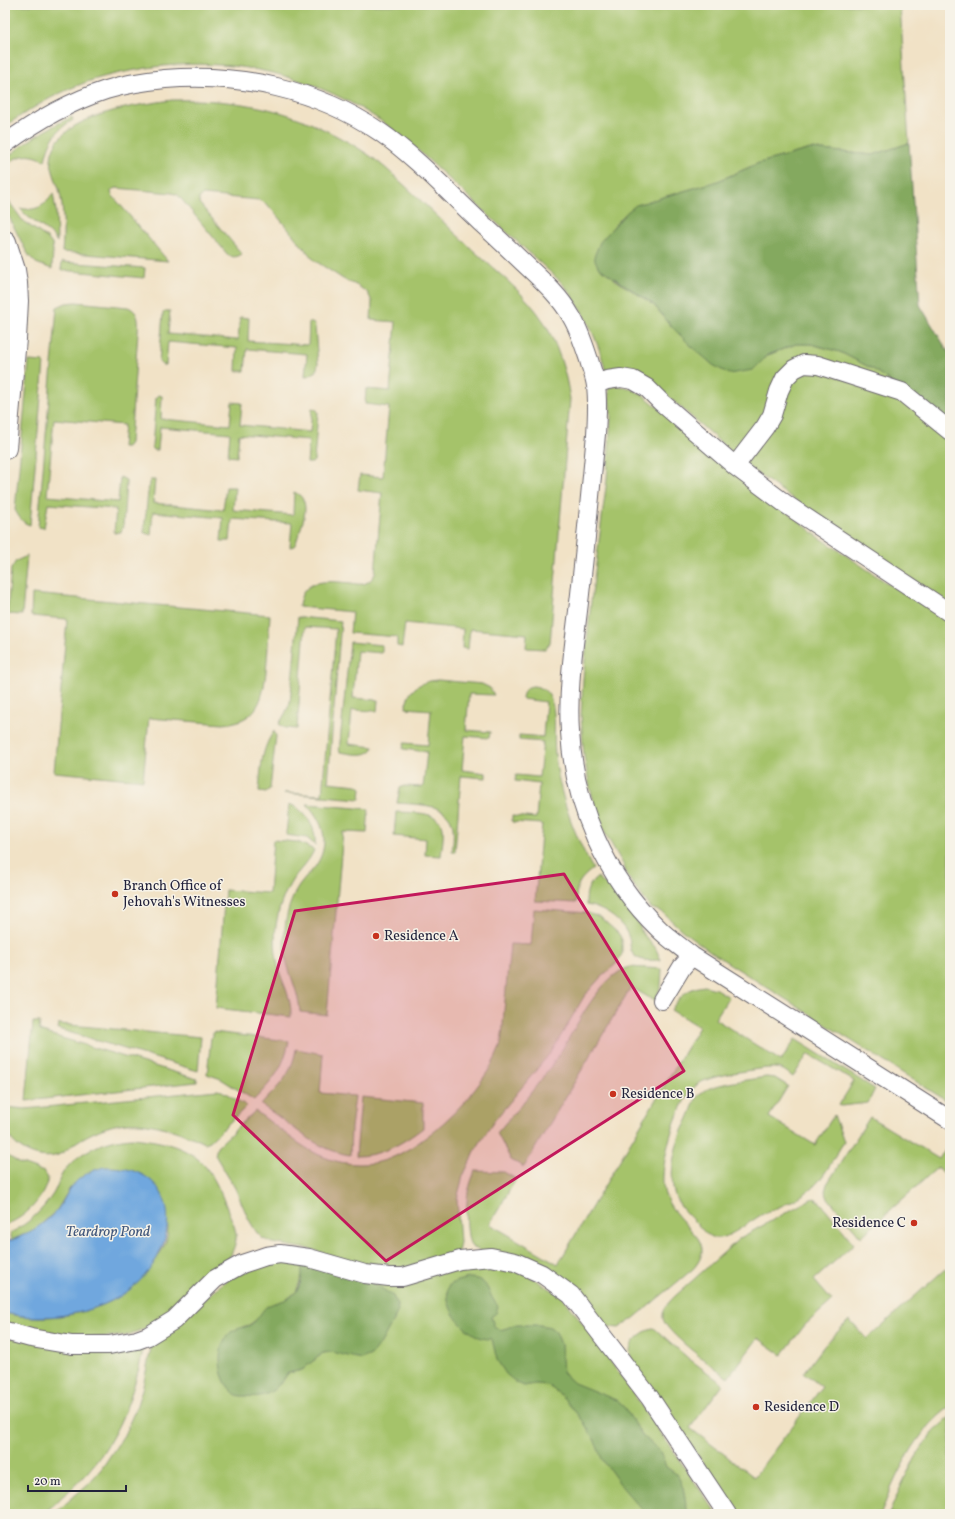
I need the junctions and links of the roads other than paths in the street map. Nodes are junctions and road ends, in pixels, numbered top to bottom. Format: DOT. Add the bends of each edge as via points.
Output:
graph roads {
  1 [pos="5,144"];
  2 [pos="5,242"];
  3 [pos="596,384"];
  4 [pos="950,431"];
  5 [pos="5,448"];
  6 [pos="735,466"];
  7 [pos="950,613"];
  8 [pos="692,956"];
  9 [pos="662,1000"];
  10 [pos="950,1120"];
  11 [pos="5,1331"];
  12 [pos="727,1514"];
  1 -- 3 [label="lane" via="36,122 81,99 128,84 155,80 240,80 298,93 327,103 354,116 399,147 542,281 571,314"];
  2 -- 5 [label="street" via="14,270 17,301"];
  3 -- 6 [label="lane" via="621,378 633,380 647,388"];
  3 -- 8 [label="lane" via="595,441 572,676 570,731 573,761 578,789 609,865 645,914"];
  4 -- 6 [label="lane" via="902,392 818,365 804,364 784,378 778,390 772,416"];
  6 -- 7 [label="lane" via="787,505"];
  8 -- 9 [label="lane" via="682,967"];
  8 -- 10 [label="lane"];
  11 -- 12 [label="lane" via="72,1345 109,1345 137,1340 174,1320 215,1279 242,1264 280,1254 309,1258 365,1274 388,1277 403,1277 460,1260 491,1258 515,1262 542,1274 571,1295 650,1398"];
}
